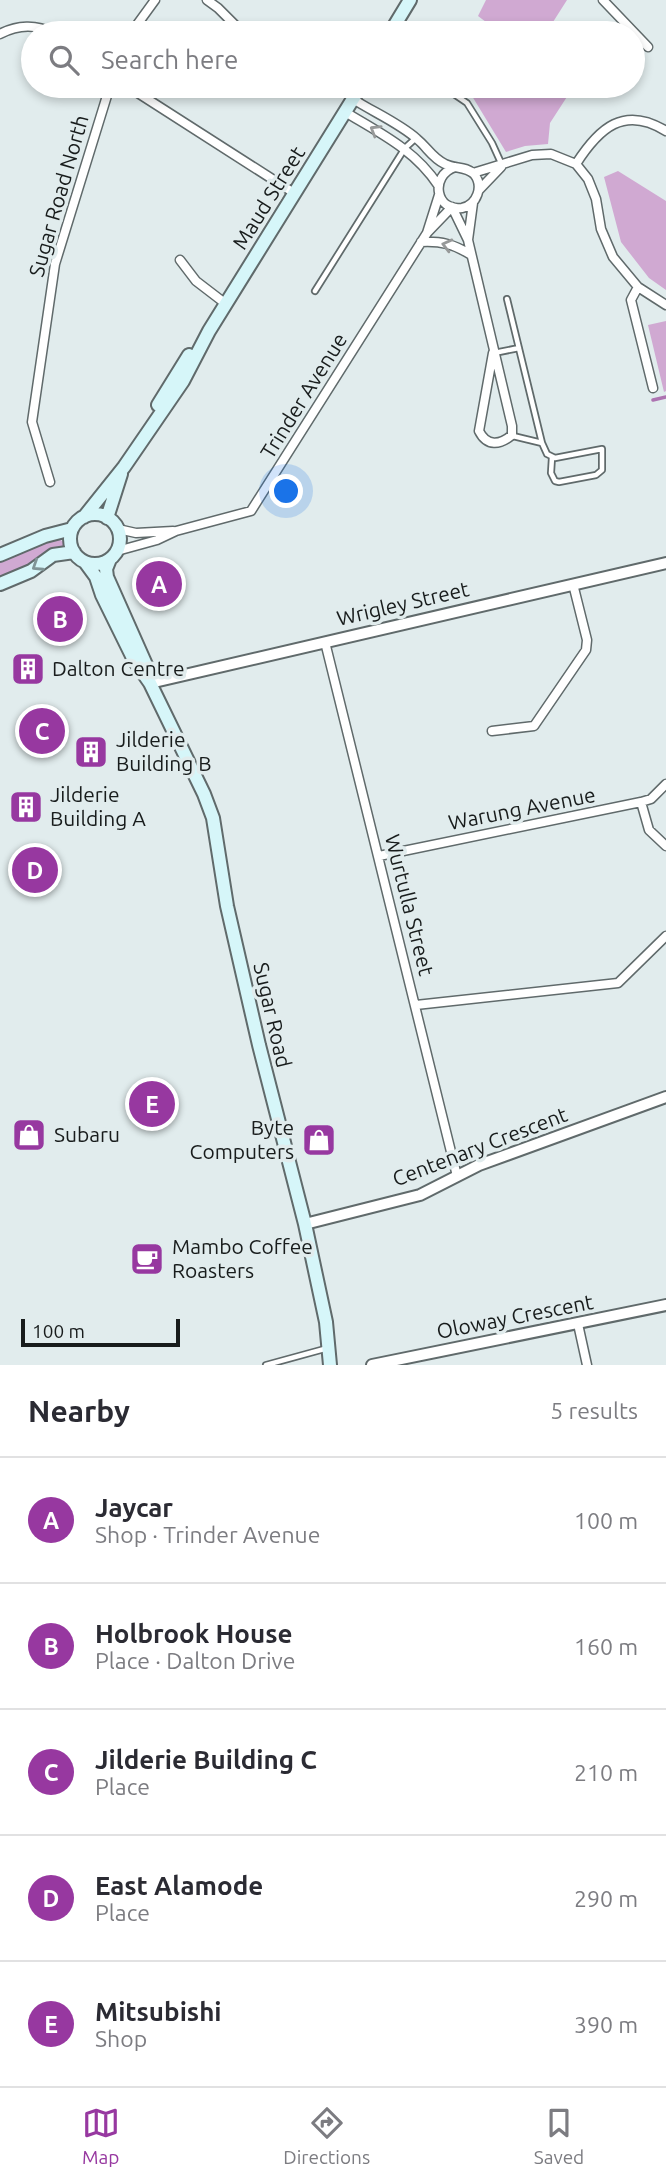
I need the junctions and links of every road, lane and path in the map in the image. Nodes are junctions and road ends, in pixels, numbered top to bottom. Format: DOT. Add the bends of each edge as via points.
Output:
graph roads {
  1 [pos="155,0"];
  2 [pos="207,0"];
  3 [pos="411,0"];
  4 [pos="419,0"];
  5 [pos="603,0"];
  6 [pos="140,21"];
  7 [pos="230,21"];
  8 [pos="398,21"];
  9 [pos="407,21"];
  10 [pos="623,21"];
  11 [pos="21,27"];
  12 [pos="0,34"];
  13 [pos="645,44"];
  14 [pos="648,47"];
  15 [pos="106,98"];
  16 [pos="146,98"];
  17 [pos="460,98"];
  18 [pos="353,99"];
  19 [pos="345,112"];
  20 [pos="666,131"];
  21 [pos="416,138"];
  22 [pos="405,148"];
  23 [pos="576,164"];
  24 [pos="502,165"];
  25 [pos="455,167"];
  26 [pos="473,173"];
  27 [pos="438,185"];
  28 [pos="479,190"];
  29 [pos="295,192"];
  30 [pos="439,195"];
  31 [pos="472,203"];
  32 [pos="452,207"];
  33 [pos="427,233"];
  34 [pos="468,240"];
  35 [pos="421,242"];
  36 [pos="471,256"];
  37 [pos="180,260"];
  38 [pos="638,287"];
  39 [pos="315,291"];
  40 [pos="507,299"];
  41 [pos="226,304"];
  42 [pos="666,305"];
  43 [pos="519,348"];
  44 [pos="493,353"];
  45 [pos="653,388"];
  46 [pos="512,435"];
  47 [pos="542,443"];
  48 [pos="552,457"];
  49 [pos="124,467"];
  50 [pos="50,481"];
  51 [pos="84,517"];
  52 [pos="107,518"];
  53 [pos="118,528"];
  54 [pos="72,529"];
  55 [pos="176,531"];
  56 [pos="74,552"];
  57 [pos="0,555"];
  58 [pos="114,555"];
  59 [pos="85,562"];
  60 [pos="666,563"];
  61 [pos="0,584"];
  62 [pos="573,584"];
  63 [pos="325,642"];
  64 [pos="150,683"];
  65 [pos="492,731"];
  66 [pos="666,784"];
  67 [pos="641,802"];
  68 [pos="666,846"];
  69 [pos="379,856"];
  70 [pos="666,936"];
  71 [pos="416,1005"];
  72 [pos="666,1097"];
  73 [pos="457,1177"];
  74 [pos="305,1224"];
  75 [pos="666,1305"];
  76 [pos="578,1325"];
  77 [pos="329,1348"];
  78 [pos="266,1365"];
  79 [pos="330,1365"];
  80 [pos="372,1365"];
  81 [pos="587,1365"];
  1 -- 6 [label="street"];
  2 -- 7 [label="street"];
  3 -- 8 [label="main road"];
  4 -- 9 [label="main road"];
  5 -- 10 [label="street"];
  11 -- 12 [label="street"];
  13 -- 14 [label="street"];
  15 -- 50 [label="street, Sugar Road North" via="55,264 32,422"];
  16 -- 29 [label="street"];
  17 -- 24 [label="lane" via="467,103"];
  18 -- 19 [label="main road, Maud Street"];
  18 -- 21 [label="street"];
  22 -- 19 [label="street, one-way"];
  19 -- 29 [label="main road, Maud Street"];
  20 -- 23 [label="street" via="637,118 624,121 602,130"];
  21 -- 22 [label="lane"];
  21 -- 25 [label="street" via="435,158"];
  22 -- 27 [label="street"];
  22 -- 39 [label="lane"];
  23 -- 24 [label="street" via="551,155 532,155"];
  23 -- 38 [label="street" via="588,178 613,257"];
  24 -- 26 [label="street"];
  24 -- 28 [label="street"];
  25 -- 26 [label="street"];
  25 -- 27 [label="street" via="444,173"];
  26 -- 28 [label="street"];
  27 -- 30 [label="street"];
  28 -- 31 [label="street"];
  29 -- 41 [label="main road, Maud Street"];
  30 -- 32 [label="street"];
  30 -- 33 [label="street, Trinder Avenue"];
  31 -- 32 [label="street"];
  31 -- 34 [label="street"];
  32 -- 33 [label="street, Trinder Avenue"];
  32 -- 34 [label="street"];
  33 -- 35 [label="street, Trinder Avenue"];
  34 -- 36 [label="street"];
  36 -- 35 [label="street, one-way" via="456,246"];
  35 -- 55 [label="street, Trinder Avenue" via="256,506 243,514"];
  36 -- 44 [label="street"];
  37 -- 41 [label="street" via="196,281"];
  38 -- 42 [label="street"];
  38 -- 45 [label="street" via="631,300"];
  40 -- 43 [label="lane"];
  41 -- 49 [label="main road, Maud Street" via="174,377"];
  43 -- 44 [label="lane"];
  43 -- 47 [label="lane"];
  44 -- 46 [label="street"];
  44 -- 46 [label="street" via="479,431 492,443 502,443"];
  46 -- 47 [label="lane"];
  47 -- 48 [label="lane"];
  48 -- 48 [label="lane" via="552,478 559,482 602,470 602,449"];
  49 -- 51 [label="main road, Maud Street"];
  49 -- 52 [label="main road, Maud Street"];
  51 -- 52 [label="main road"];
  51 -- 54 [label="main road"];
  52 -- 53 [label="main road"];
  53 -- 55 [label="street, Trinder Avenue" via="136,533"];
  53 -- 58 [label="main road"];
  54 -- 56 [label="main road"];
  54 -- 57 [label="main road"];
  55 -- 58 [label="street, Trinder Avenue"];
  56 -- 59 [label="main road"];
  56 -- 61 [label="main road, one-way" via="53,555"];
  58 -- 59 [label="main road" via="100,564"];
  58 -- 64 [label="main road" via="107,577 148,667"];
  59 -- 64 [label="main road"];
  60 -- 62 [label="street, Wrigley Street"];
  62 -- 63 [label="street, Wrigley Street"];
  62 -- 65 [label="street" via="586,650 534,726"];
  63 -- 64 [label="street, Wrigley Street"];
  63 -- 69 [label="street, Wurtulla Street"];
  64 -- 74 [label="main road, Sugar Road" via="213,818 258,1045"];
  66 -- 67 [label="street, Warung Avenue"];
  67 -- 68 [label="street" via="649,830"];
  67 -- 69 [label="street, Warung Avenue"];
  69 -- 71 [label="street, Wurtulla Street"];
  70 -- 71 [label="street" via="618,983"];
  71 -- 73 [label="street, Wurtulla Street"];
  72 -- 73 [label="street, Centenary Crescent"];
  73 -- 74 [label="street, Centenary Crescent" via="420,1195"];
  74 -- 77 [label="main road, Sugar Road"];
  75 -- 76 [label="street, Oloway Crescent"];
  76 -- 80 [label="street, Oloway Crescent"];
  76 -- 81 [label="street"];
  77 -- 78 [label="lane"];
  77 -- 79 [label="main road, Sugar Road"];
}
